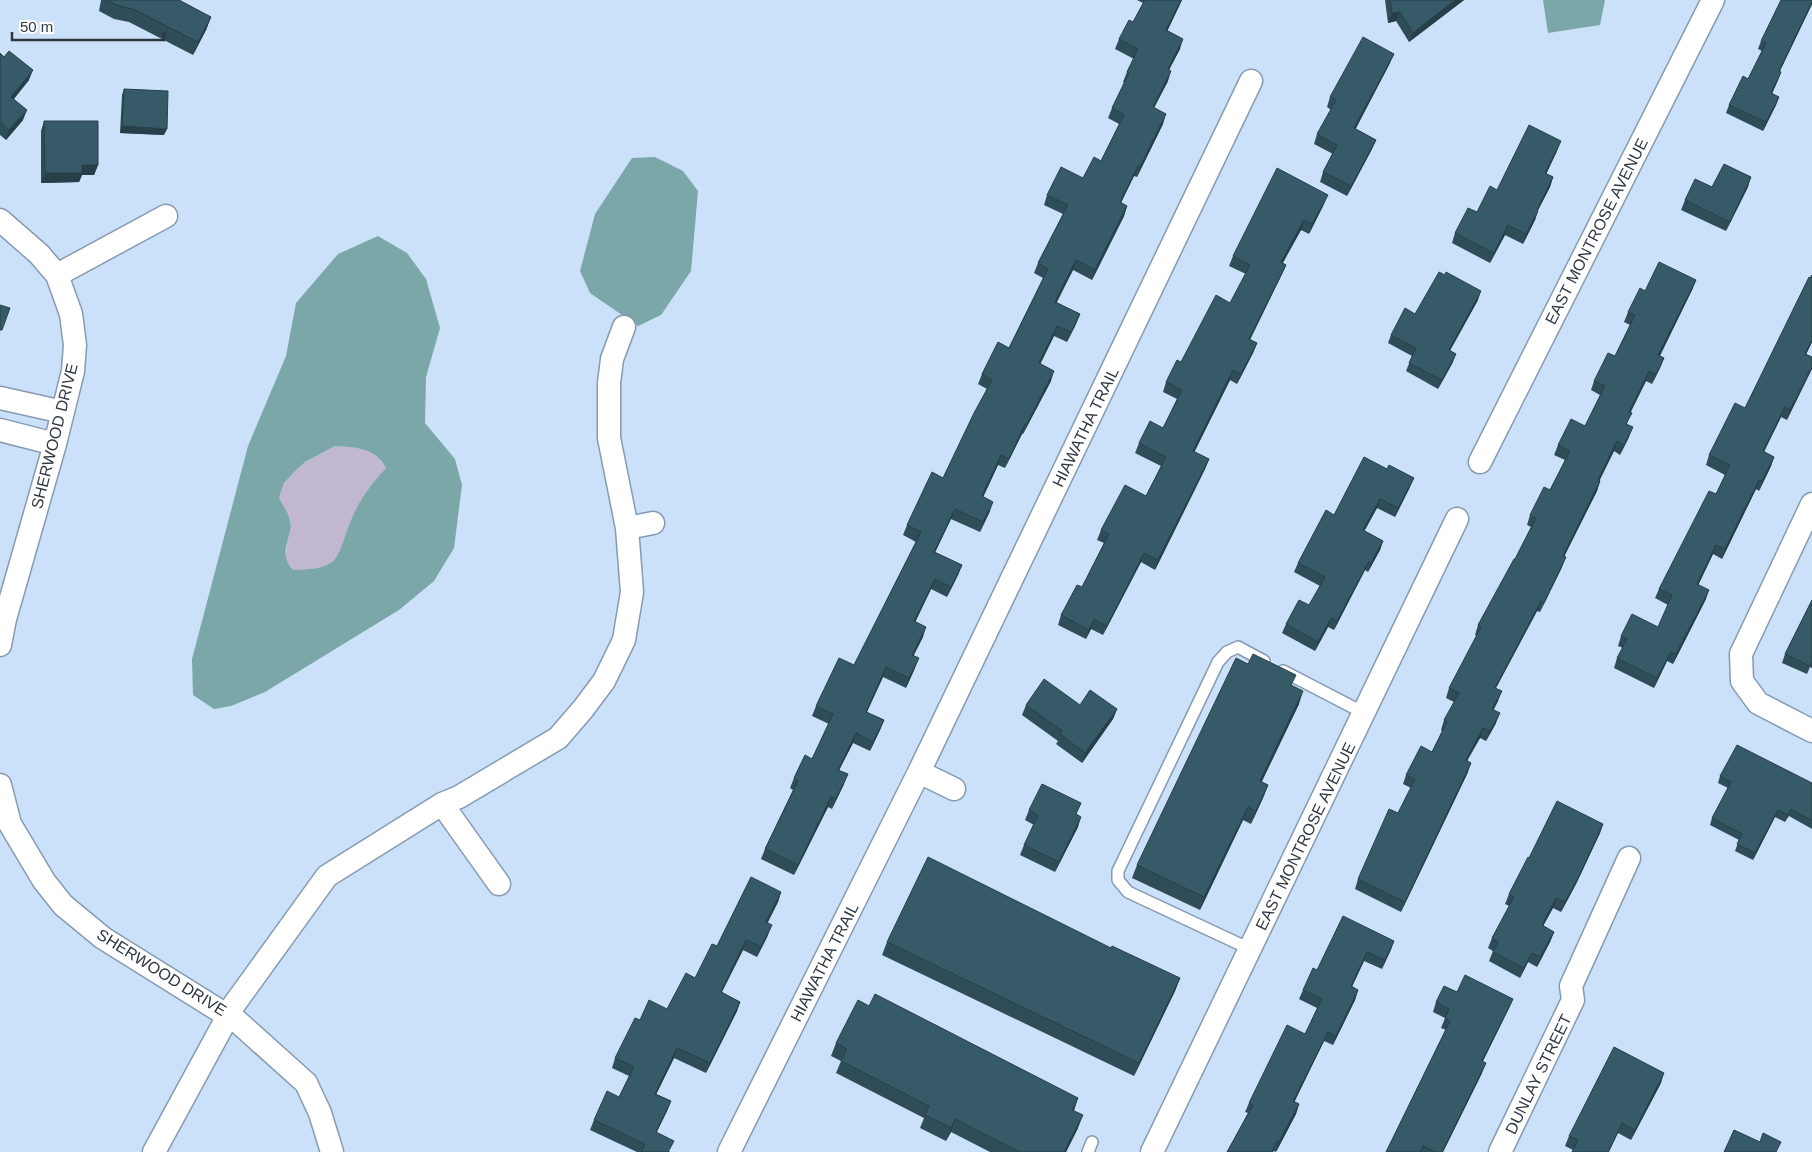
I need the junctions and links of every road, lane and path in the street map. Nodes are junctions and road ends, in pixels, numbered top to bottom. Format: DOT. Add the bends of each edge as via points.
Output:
graph roads {
  1 [pos="1713,0"];
  2 [pos="1251,81"];
  3 [pos="166,216"];
  4 [pos="0,220"];
  5 [pos="57,275"];
  6 [pos="624,327"];
  7 [pos="0,398"];
  8 [pos="62,412"];
  9 [pos="0,430"];
  10 [pos="55,444"];
  11 [pos="1480,462"];
  12 [pos="1812,504"];
  13 [pos="1457,519"];
  14 [pos="652,523"];
  15 [pos="627,528"];
  16 [pos="0,645"];
  17 [pos="1364,713"];
  18 [pos="1812,731"];
  19 [pos="919,772"];
  20 [pos="0,785"];
  21 [pos="954,789"];
  22 [pos="442,804"];
  23 [pos="1629,858"];
  24 [pos="499,884"];
  25 [pos="1250,949"];
  26 [pos="228,1015"];
  27 [pos="154,1152"];
  28 [pos="332,1152"];
  29 [pos="729,1152"];
  30 [pos="1152,1152"];
  31 [pos="1500,1152"];
  1 -- 11 [label="street, EAST MONTROSE AVENUE"];
  2 -- 19 [label="street, HIAWATHA TRAIL"];
  3 -- 5 [label="street"];
  4 -- 5 [label="street, SHERWOOD DRIVE" via="39,254"];
  5 -- 8 [label="street, SHERWOOD DRIVE" via="71,314 75,344 73,371"];
  6 -- 15 [label="street" via="612,359 609,383 610,438"];
  7 -- 8 [label="street"];
  8 -- 10 [label="street, SHERWOOD DRIVE"];
  9 -- 10 [label="street"];
  10 -- 16 [label="street, SHERWOOD DRIVE" via="4,619"];
  12 -- 18 [label="street" via="1741,654 1742,681 1758,703"];
  13 -- 17 [label="street, EAST MONTROSE AVENUE"];
  14 -- 15 [label="street"];
  15 -- 22 [label="street" via="632,592 624,640 604,681 558,738"];
  17 -- 25 [label="street, EAST MONTROSE AVENUE"];
  17 -- 25 [label="lane" via="1238,647 1227,652 1213,671 1118,871 1118,880 1128,892"];
  19 -- 21 [label="street"];
  19 -- 29 [label="street, HIAWATHA TRAIL"];
  20 -- 26 [label="street, SHERWOOD DRIVE" via="10,824 44,881 62,904 103,938"];
  22 -- 24 [label="street"];
  22 -- 26 [label="street" via="327,876"];
  23 -- 31 [label="street, DUNLAY STREET" via="1570,986 1573,1000"];
  25 -- 30 [label="street, EAST MONTROSE AVENUE"];
  26 -- 27 [label="street"];
  26 -- 28 [label="street, SHERWOOD DRIVE" via="306,1083 320,1113"];
}
